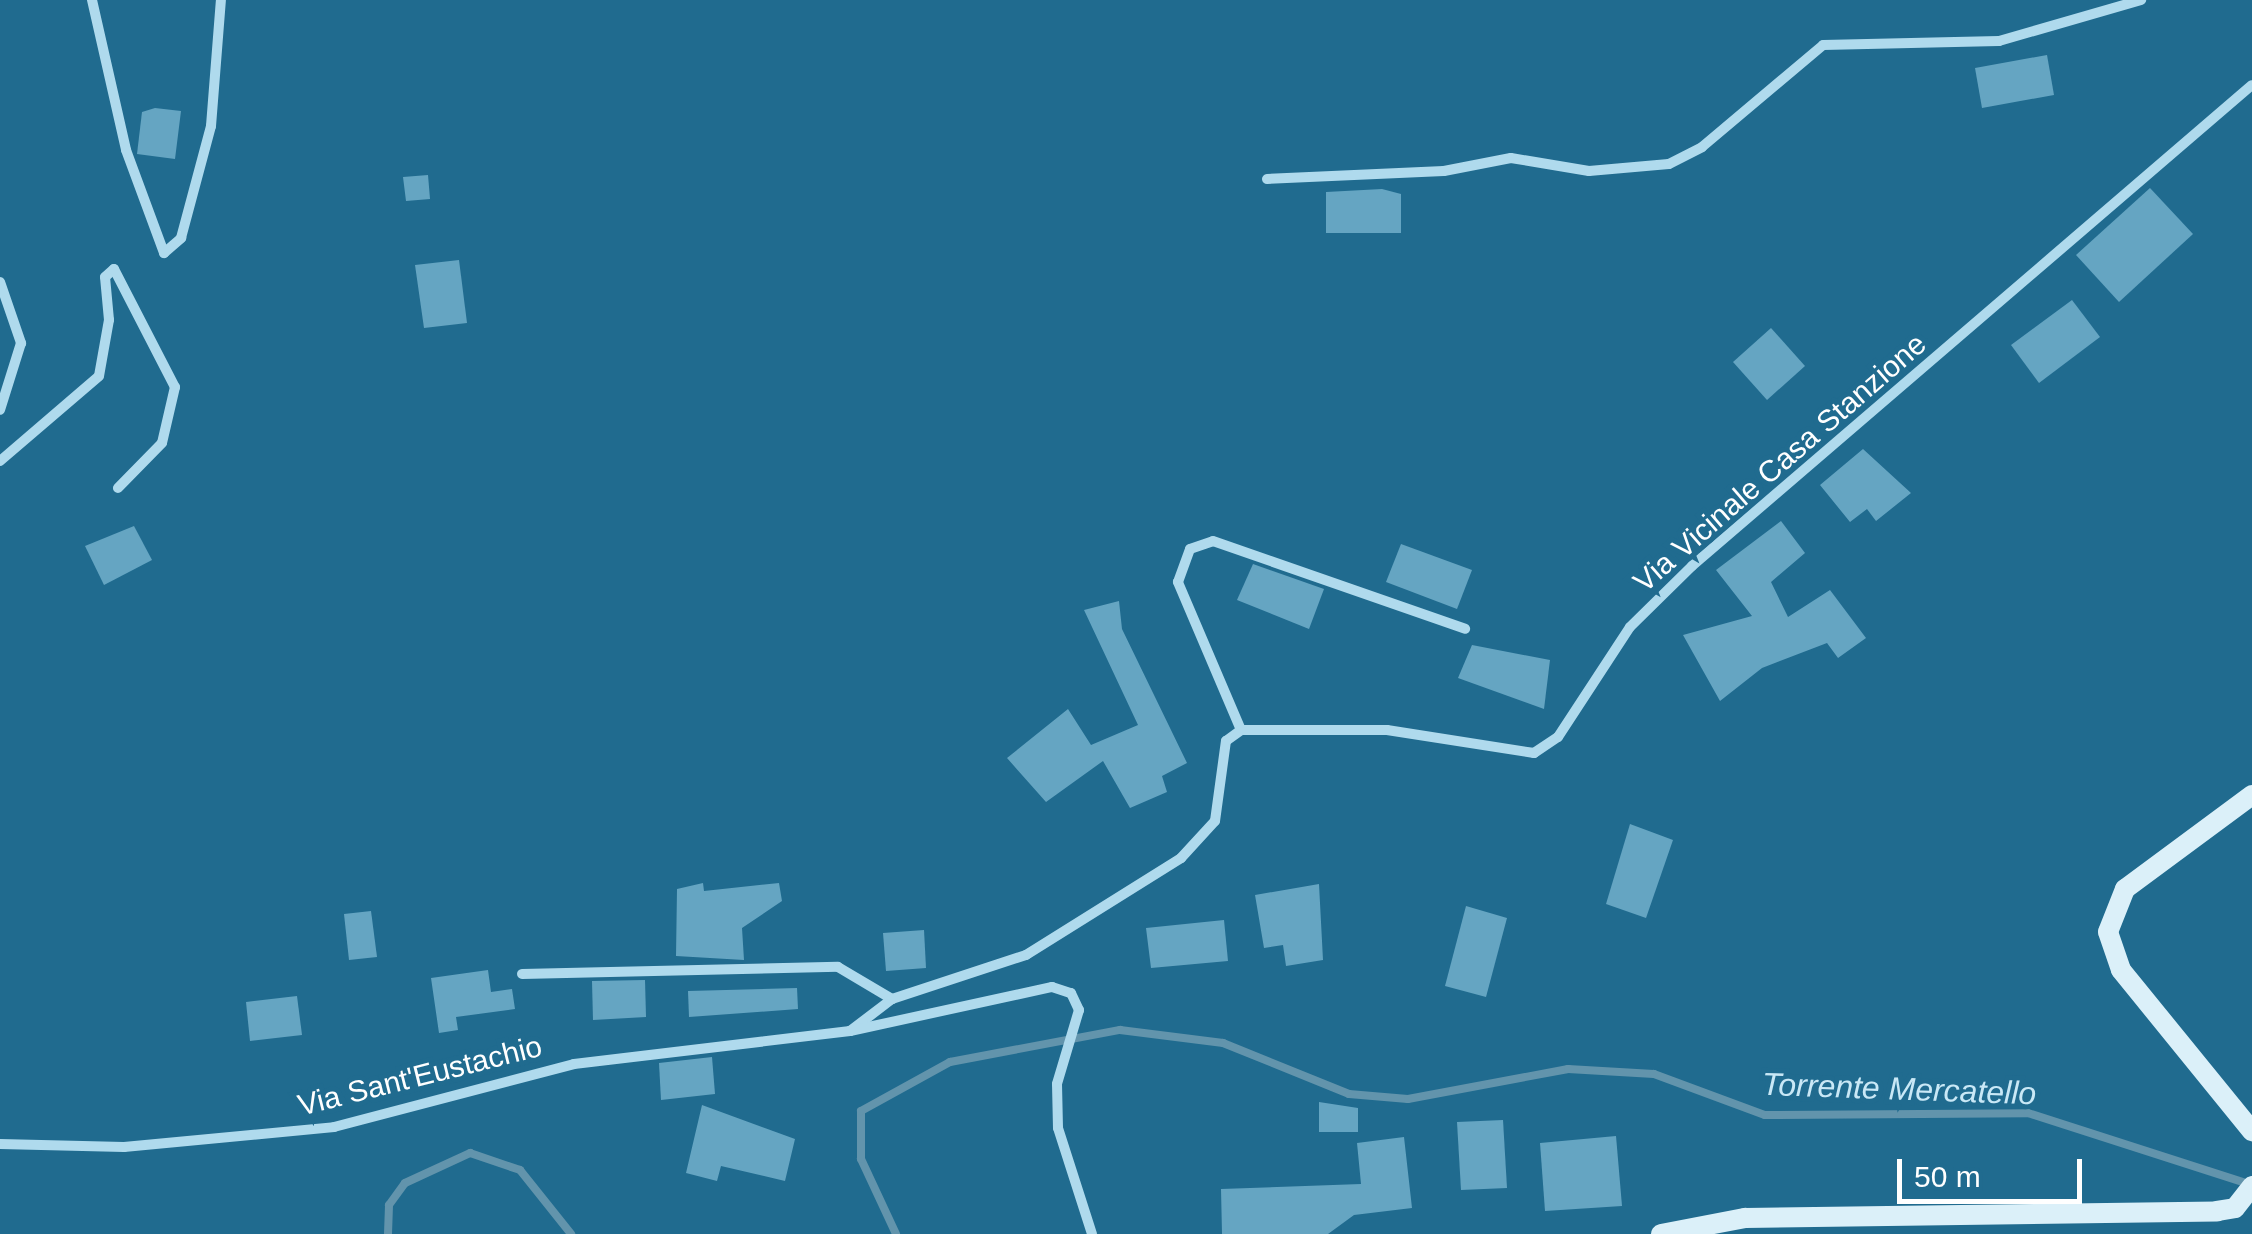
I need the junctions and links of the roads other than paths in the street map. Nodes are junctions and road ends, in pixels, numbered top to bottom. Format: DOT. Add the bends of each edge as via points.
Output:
graph roads {
  1 [pos="92,0"];
  2 [pos="222,0"];
  3 [pos="2141,0"];
  4 [pos="2252,85"];
  5 [pos="1267,179"];
  6 [pos="0,282"];
  7 [pos="0,410"];
  8 [pos="0,462"];
  9 [pos="118,488"];
  10 [pos="1465,629"];
  11 [pos="1242,730"];
  12 [pos="2252,795"];
  13 [pos="522,974"];
  14 [pos="892,1000"];
  15 [pos="850,1031"];
  16 [pos="2252,1131"];
  17 [pos="0,1144"];
  18 [pos="2247,1194"];
  19 [pos="1092,1234"];
  20 [pos="1661,1234"];
  1 -- 2 [label="street" via="126,150 164,253 181,238 212,126"];
  3 -- 5 [label="street" via="1999,41 1823,45 1702,148 1669,164 1589,172 1511,158 1444,171"];
  4 -- 11 [label="street, Via Vicinale Casa Stanzione" via="1692,566 1630,627 1558,737 1534,753 1387,730"];
  6 -- 7 [label="street" via="21,342"];
  8 -- 9 [label="street" via="98,376 109,320 104,276 114,269 175,387 162,443"];
  10 -- 11 [label="street" via="1213,541 1190,549 1178,582"];
  11 -- 14 [label="street" via="1226,741 1214,821 1181,858 1026,955"];
  12 -- 16 [label="street" via="2125,888 2108,932 2121,970"];
  13 -- 14 [label="street" via="838,968"];
  14 -- 15 [label="street"];
  15 -- 17 [label="street, Via Sant'Eustachio" via="574,1064 374,1119 247,1139"];
  15 -- 19 [label="street, Via Sant'Eustachio" via="1024,989 1070,993 1080,1010 1057,1084 1058,1128"];
  18 -- 20 [label="street" via="2052,1220 1746,1218"];
}
